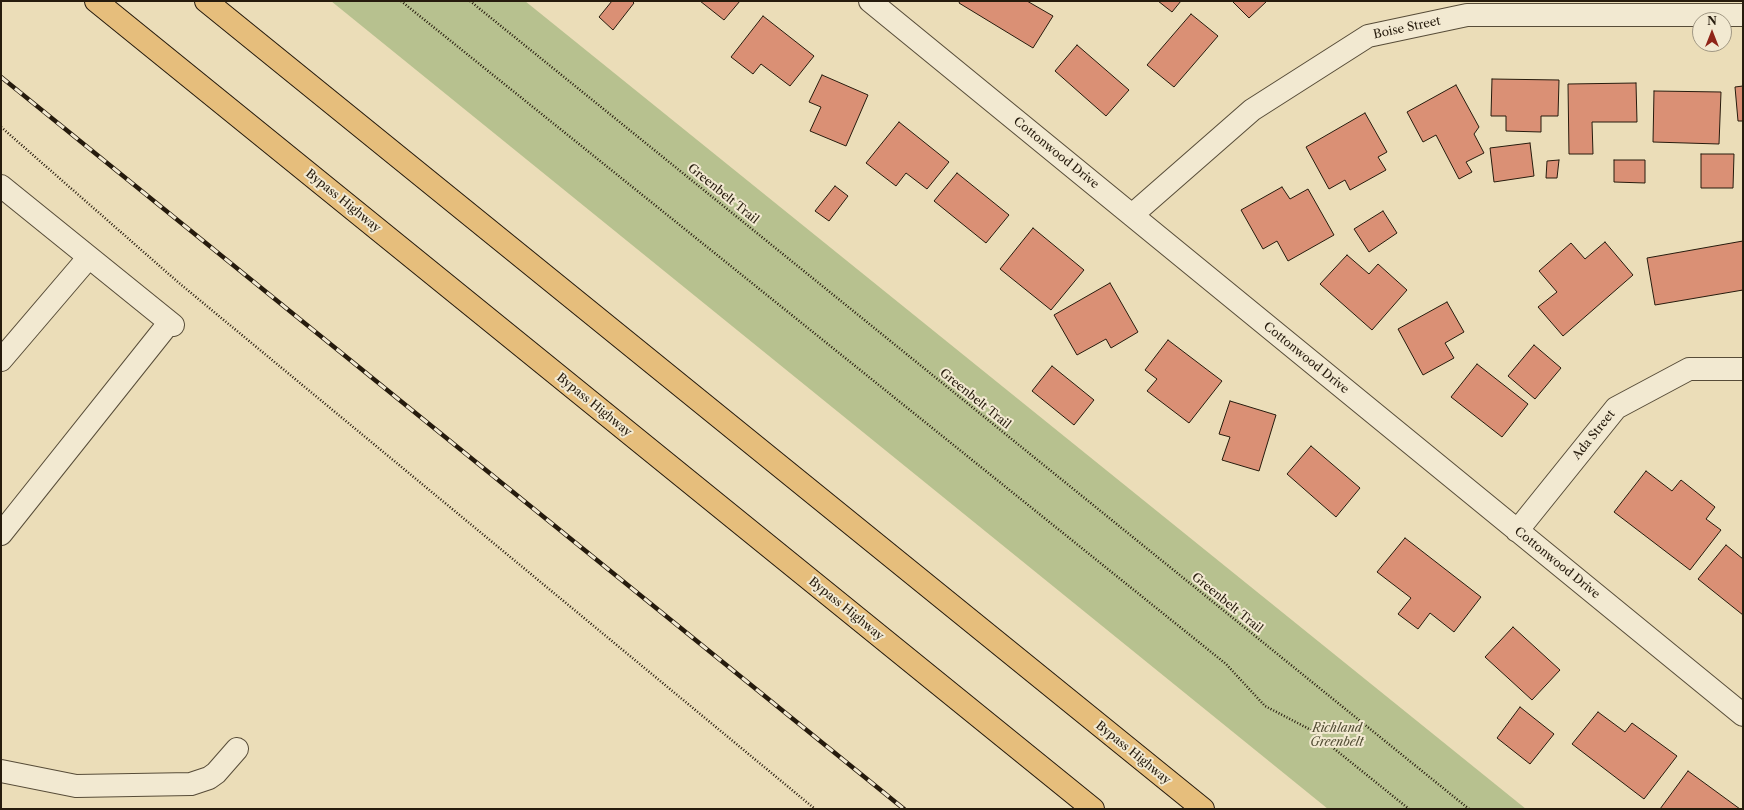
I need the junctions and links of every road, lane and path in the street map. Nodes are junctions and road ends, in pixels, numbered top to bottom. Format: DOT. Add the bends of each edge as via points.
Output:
graph roads {
  1 [pos="96,1"];
  2 [pos="206,1"];
  3 [pos="401,1"];
  4 [pos="470,1"];
  5 [pos="870,1"];
  6 [pos="1743,15"];
  7 [pos="1,127"];
  8 [pos="1,186"];
  9 [pos="1132,215"];
  10 [pos="89,258"];
  11 [pos="1,360"];
  12 [pos="1743,369"];
  13 [pos="1517,531"];
  14 [pos="1,534"];
  15 [pos="1743,715"];
  16 [pos="237,749"];
  17 [pos="1,771"];
  18 [pos="815,809"];
  19 [pos="1093,809"];
  20 [pos="1203,809"];
  21 [pos="1409,809"];
  22 [pos="1469,809"];
  1 -- 19 [label="highway, Bypass Highway"];
  2 -- 20 [label="highway, Bypass Highway"];
  3 -- 21 [label="path" via="1226,664 1265,706 1311,730"];
  4 -- 22 [label="path, Greenbelt Trail"];
  5 -- 9 [label="street, Cottonwood Drive"];
  6 -- 9 [label="street, Boise Street" via="1467,16 1368,36 1252,110"];
  7 -- 18 [label="path" via="179,283"];
  8 -- 10 [label="street"];
  9 -- 13 [label="street, Cottonwood Drive"];
  10 -- 11 [label="street"];
  10 -- 14 [label="street" via="171,324"];
  12 -- 13 [label="street, Ada Street" via="1689,369 1616,408"];
  13 -- 15 [label="street, Cottonwood Drive"];
  16 -- 17 [label="street" via="216,773 191,784 76,786"];
}
